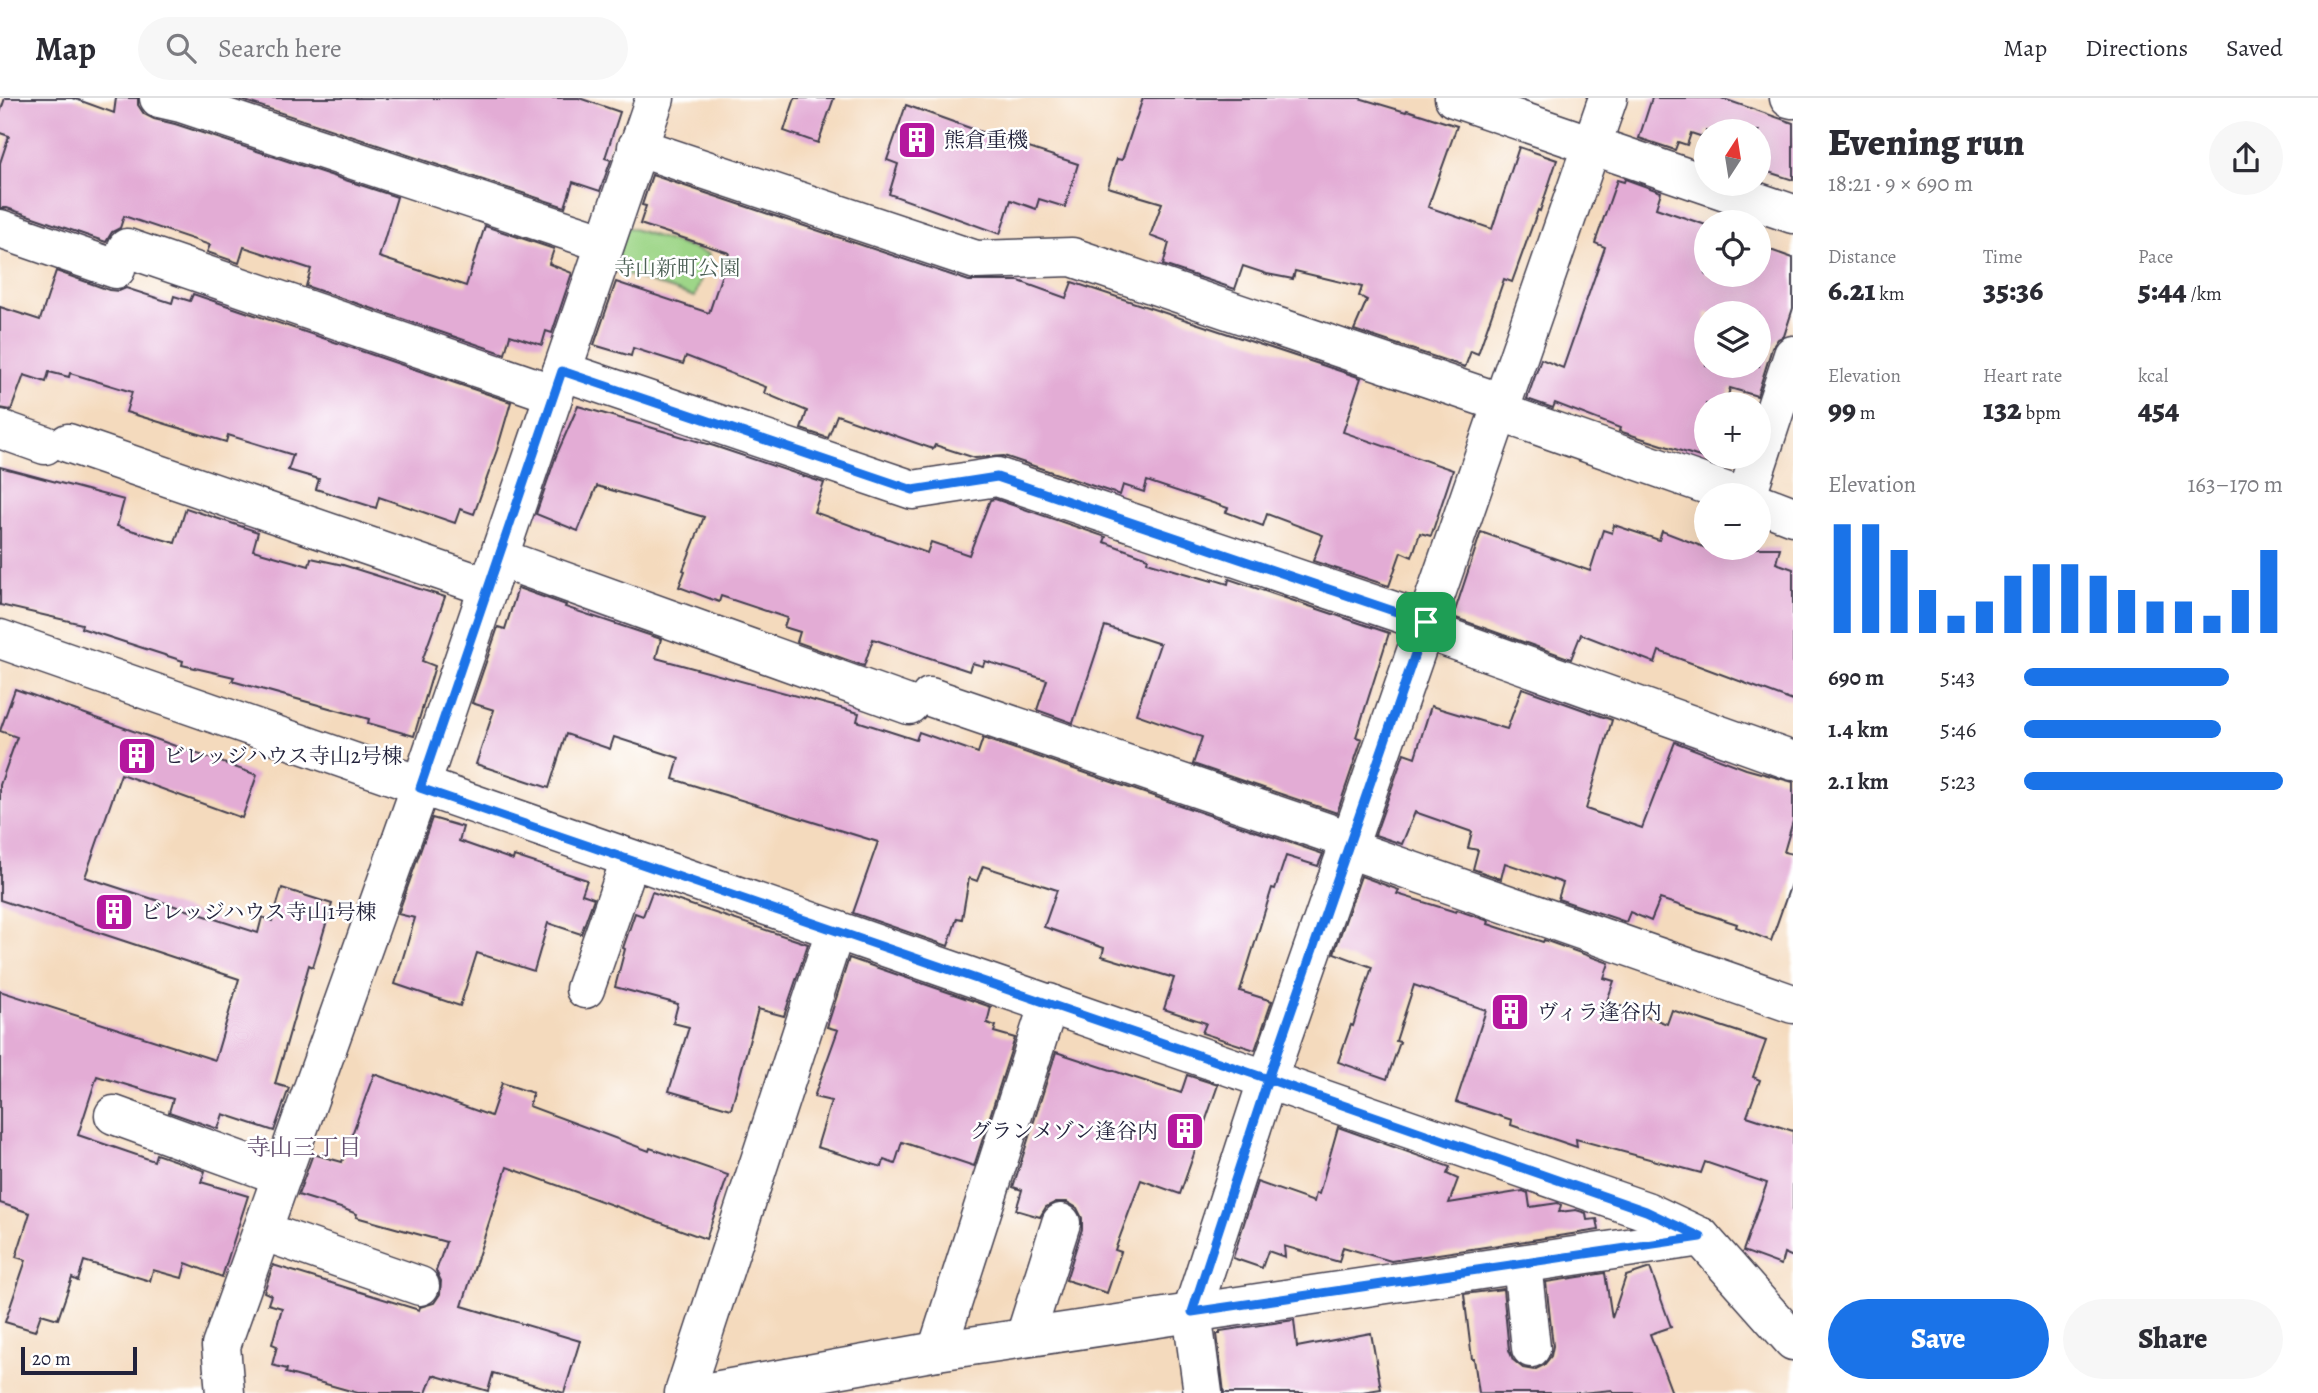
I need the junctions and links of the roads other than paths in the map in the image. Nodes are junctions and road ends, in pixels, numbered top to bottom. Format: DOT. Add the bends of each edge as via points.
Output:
graph roads {
  1 [pos="159,98"];
  2 [pos="655,98"];
  3 [pos="1454,98"];
  4 [pos="1608,98"];
  5 [pos="1591,144"];
  6 [pos="638,147"];
  7 [pos="1793,214"];
  8 [pos="0,229"];
  9 [pos="605,243"];
  10 [pos="1793,355"];
  11 [pos="558,383"];
  12 [pos="1501,407"];
  13 [pos="0,429"];
  14 [pos="1704,483"];
  15 [pos="1750,483"];
  16 [pos="1771,508"];
  17 [pos="1793,516"];
  18 [pos="494,573"];
  19 [pos="1425,626"];
  20 [pos="0,639"];
  21 [pos="1793,761"];
  22 [pos="420,788"];
  23 [pos="1351,845"];
  24 [pos="630,860"];
  25 [pos="835,930"];
  26 [pos="585,989"];
  27 [pos="1049,1003"];
  28 [pos="1793,1004"];
  29 [pos="1268,1079"];
  30 [pos="114,1115"];
  31 [pos="282,1176"];
  32 [pos="1061,1223"];
  33 [pos="262,1231"];
  34 [pos="1701,1237"];
  35 [pos="1522,1264"];
  36 [pos="420,1286"];
  37 [pos="1192,1312"];
  38 [pos="1025,1337"];
  39 [pos="1793,1341"];
  40 [pos="1531,1348"];
  41 [pos="937,1350"];
  42 [pos="225,1393"];
  43 [pos="684,1393"];
  44 [pos="703,1393"];
  45 [pos="1203,1393"];
  1 -- 9 [label="street"];
  2 -- 6 [label="street"];
  3 -- 5 [label="street"];
  4 -- 5 [label="street"];
  5 -- 7 [label="street"];
  5 -- 12 [label="street"];
  6 -- 9 [label="street"];
  6 -- 12 [label="street" via="976,260 1072,257"];
  8 -- 11 [label="street"];
  9 -- 11 [label="street"];
  10 -- 15 [label="street"];
  11 -- 18 [label="street"];
  11 -- 19 [label="street" via="913,490 997,477"];
  12 -- 14 [label="street"];
  12 -- 19 [label="street"];
  13 -- 18 [label="street"];
  16 -- 17 [label="street"];
  18 -- 22 [label="street"];
  18 -- 23 [label="street" via="920,701"];
  19 -- 21 [label="street"];
  19 -- 23 [label="street"];
  20 -- 22 [label="street"];
  22 -- 24 [label="street"];
  22 -- 31 [label="street"];
  23 -- 28 [label="street"];
  23 -- 29 [label="street"];
  24 -- 25 [label="street"];
  24 -- 26 [label="street"];
  25 -- 27 [label="street"];
  25 -- 43 [label="street"];
  27 -- 29 [label="street"];
  27 -- 41 [label="street"];
  29 -- 34 [label="street" via="1646,1211"];
  29 -- 37 [label="street"];
  30 -- 31 [label="street"];
  31 -- 33 [label="street"];
  32 -- 38 [label="street"];
  33 -- 36 [label="street"];
  33 -- 42 [label="street" via="221,1346"];
  34 -- 35 [label="street"];
  34 -- 39 [label="street"];
  35 -- 37 [label="street"];
  35 -- 40 [label="street"];
  37 -- 38 [label="street"];
  37 -- 45 [label="street"];
  38 -- 41 [label="street"];
  41 -- 44 [label="street"];
}
